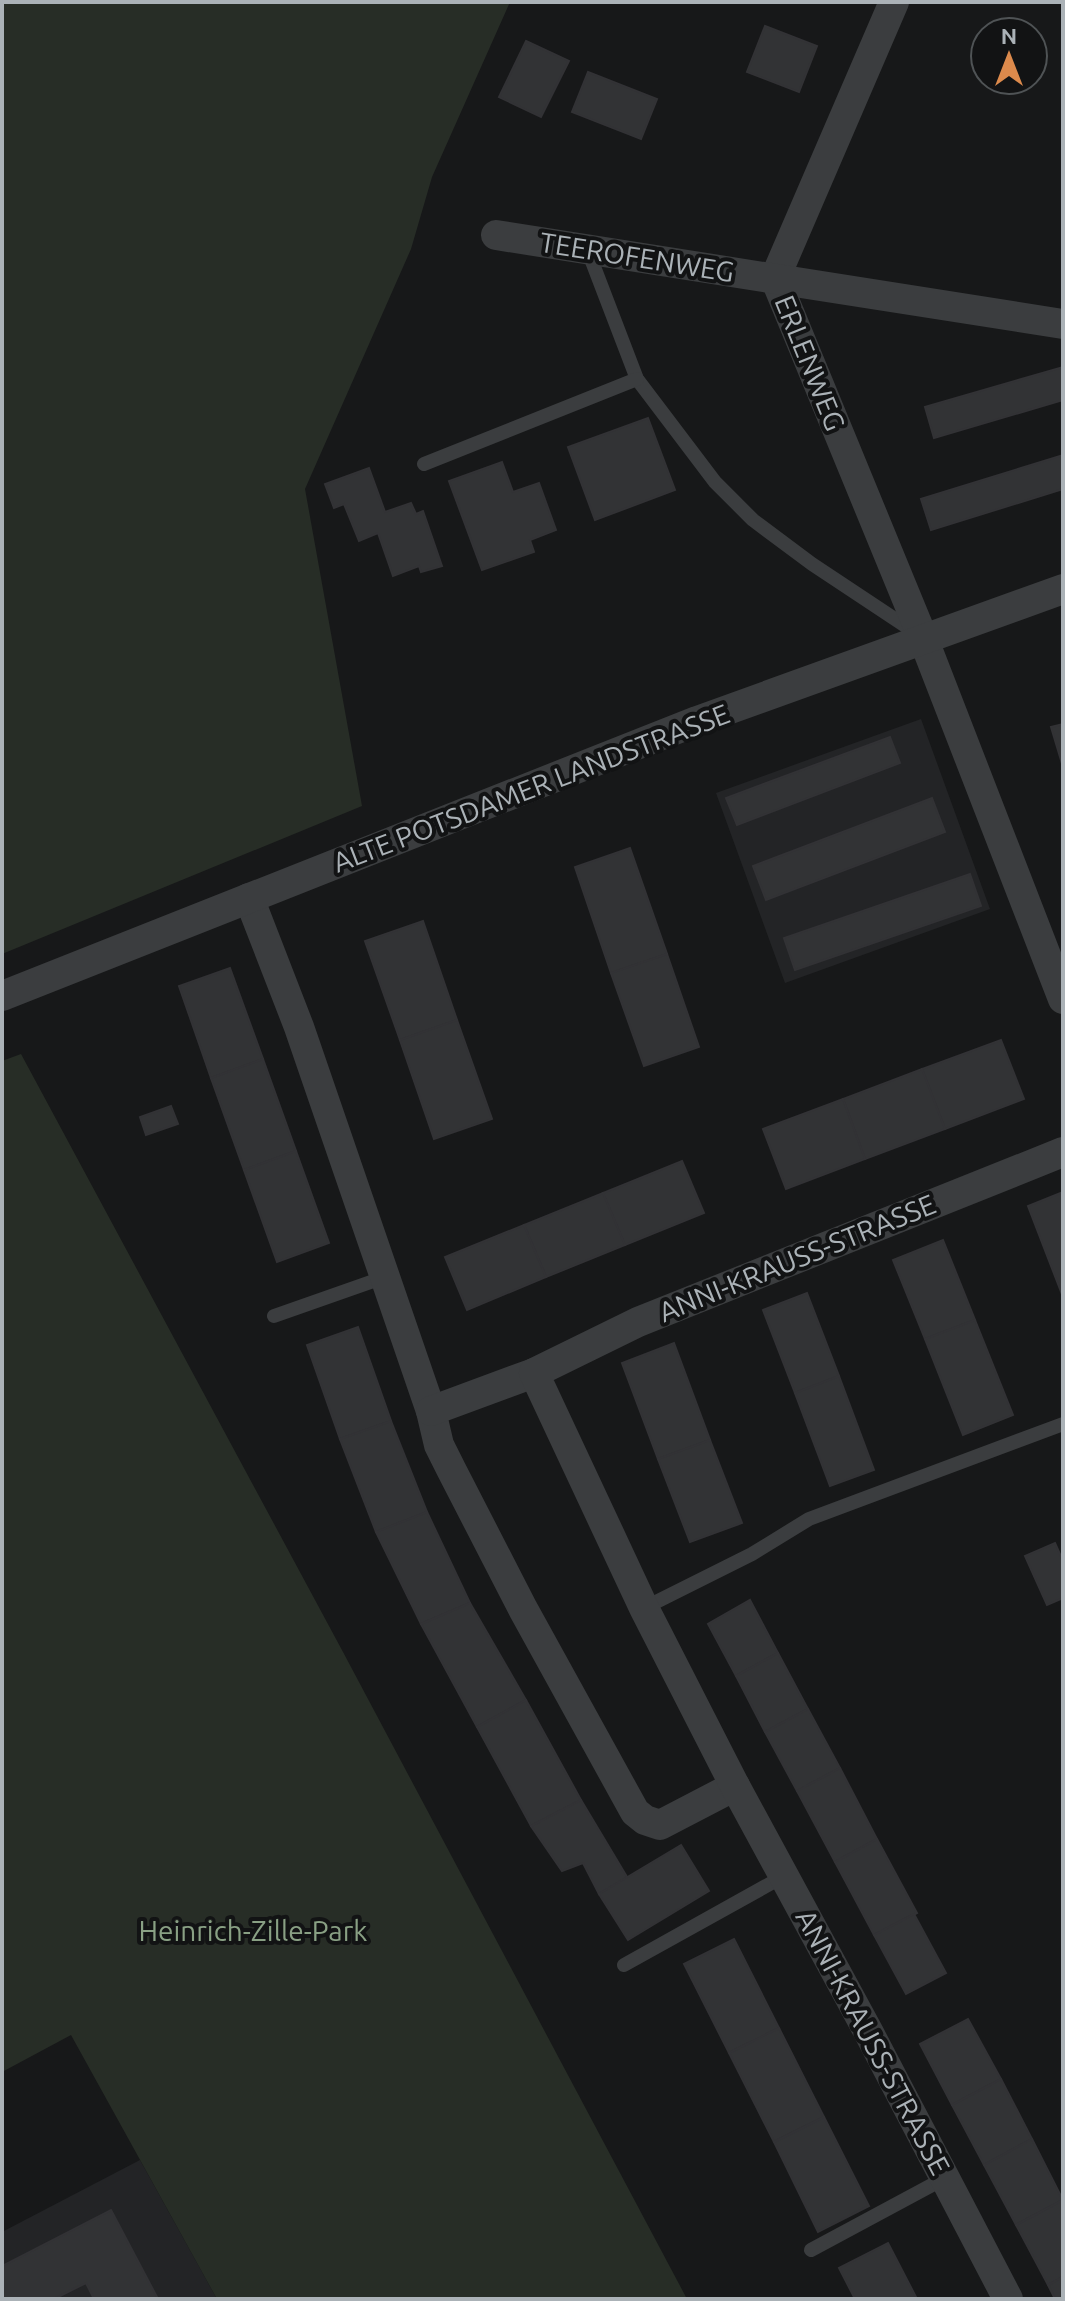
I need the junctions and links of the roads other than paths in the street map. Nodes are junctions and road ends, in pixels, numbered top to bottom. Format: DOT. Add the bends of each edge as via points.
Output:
graph roads {
  1 [pos="894,2"];
  2 [pos="496,235"];
  3 [pos="587,249"];
  4 [pos="775,278"];
  5 [pos="1063,324"];
  6 [pos="637,379"];
  7 [pos="424,464"];
  8 [pos="1063,589"];
  9 [pos="923,638"];
  10 [pos="249,898"];
  11 [pos="2,996"];
  12 [pos="1063,999"];
  13 [pos="1063,1152"];
  14 [pos="385,1277"];
  15 [pos="274,1316"];
  16 [pos="534,1373"];
  17 [pos="431,1411"];
  18 [pos="1063,1424"];
  19 [pos="644,1608"];
  20 [pos="735,1786"];
  21 [pos="784,1876"];
  22 [pos="624,1965"];
  23 [pos="945,2178"];
  24 [pos="811,2250"];
  25 [pos="1008,2299"];
  1 -- 4 [label="street, ERLENWEG"];
  2 -- 3 [label="street, TEEROFENWEG"];
  3 -- 4 [label="street, TEEROFENWEG"];
  3 -- 6 [label="lane"];
  4 -- 5 [label="street, TEEROFENWEG"];
  4 -- 9 [label="street, ERLENWEG"];
  6 -- 7 [label="lane"];
  6 -- 9 [label="lane" via="715,482 753,520"];
  8 -- 9 [label="street, ALTE POTSDAMER LANDSTRASSE"];
  9 -- 10 [label="street, ALTE POTSDAMER LANDSTRASSE"];
  9 -- 12 [label="street, ERLENWEG"];
  10 -- 11 [label="street, ALTE POTSDAMER LANDSTRASSE"];
  10 -- 14 [label="street"];
  13 -- 16 [label="street, ANNI-KRAUSS-STRASSE" via="638,1322"];
  14 -- 15 [label="lane"];
  14 -- 17 [label="street"];
  16 -- 17 [label="street, ANNI-KRAUSS-STRASSE"];
  16 -- 19 [label="street, ANNI-KRAUSS-STRASSE"];
  17 -- 20 [label="street" via="439,1445 635,1812 660,1825"];
  18 -- 19 [label="lane" via="809,1519"];
  19 -- 20 [label="street, ANNI-KRAUSS-STRASSE"];
  20 -- 21 [label="street, ANNI-KRAUSS-STRASSE"];
  21 -- 22 [label="lane"];
  21 -- 23 [label="street, ANNI-KRAUSS-STRASSE"];
  23 -- 24 [label="lane"];
  23 -- 25 [label="street, ANNI-KRAUSS-STRASSE"];
}
